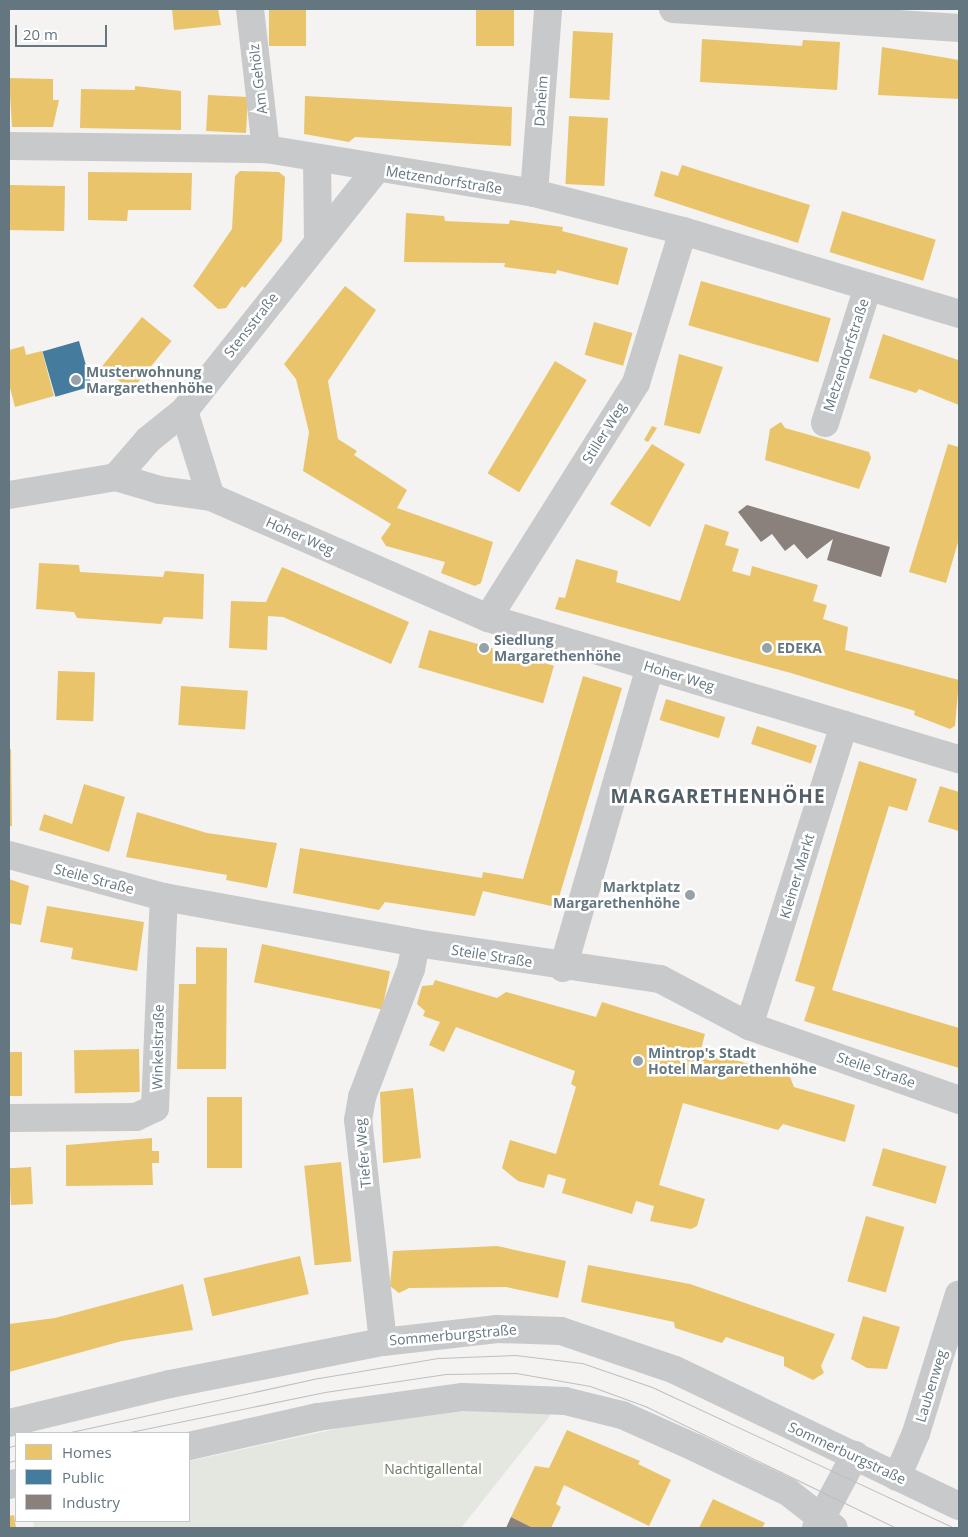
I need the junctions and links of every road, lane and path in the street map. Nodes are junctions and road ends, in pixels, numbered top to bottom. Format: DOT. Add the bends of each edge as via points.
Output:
graph roads {
  1 [pos="250,9"];
  2 [pos="548,9"];
  3 [pos="673,9"];
  4 [pos="959,28"];
  5 [pos="9,146"];
  6 [pos="266,149"];
  7 [pos="317,159"];
  8 [pos="376,170"];
  9 [pos="534,194"];
  10 [pos="683,231"];
  11 [pos="318,238"];
  12 [pos="868,287"];
  13 [pos="959,314"];
  14 [pos="184,411"];
  15 [pos="825,423"];
  16 [pos="116,477"];
  17 [pos="9,494"];
  18 [pos="211,497"];
  19 [pos="488,618"];
  20 [pos="650,667"];
  21 [pos="844,725"];
  22 [pos="959,759"];
  23 [pos="9,855"];
  24 [pos="164,897"];
  25 [pos="416,943"];
  26 [pos="563,968"];
  27 [pos="749,1026"];
  28 [pos="959,1100"];
  29 [pos="9,1118"];
  30 [pos="959,1294"];
  31 [pos="383,1342"];
  32 [pos="9,1422"];
  33 [pos="190,1446"];
  34 [pos="855,1455"];
  35 [pos="897,1477"];
  36 [pos="959,1506"];
  37 [pos="824,1525"];
  1 -- 6 [label="street, Am Gehölz"];
  2 -- 9 [label="street, Daheim"];
  3 -- 4 [label="street"];
  5 -- 6 [label="street, Metzendorfstraße"];
  6 -- 7 [label="street, Metzendorfstraße"];
  7 -- 8 [label="street, Metzendorfstraße"];
  7 -- 11 [label="street"];
  8 -- 9 [label="street, Metzendorfstraße"];
  8 -- 11 [label="street, Stensstraße"];
  9 -- 10 [label="street, Metzendorfstraße"];
  10 -- 12 [label="street, Metzendorfstraße"];
  10 -- 19 [label="street, Stiller Weg" via="636,383"];
  11 -- 14 [label="street, Stensstraße"];
  12 -- 13 [label="street, Metzendorfstraße"];
  12 -- 15 [label="street, Metzendorfstraße"];
  14 -- 16 [label="street, Stensstraße" via="148,440"];
  14 -- 18 [label="street"];
  16 -- 17 [label="street"];
  16 -- 18 [label="street" via="160,490"];
  18 -- 19 [label="street, Hoher Weg"];
  19 -- 20 [label="street, Hoher Weg"];
  20 -- 21 [label="street, Hoher Weg"];
  20 -- 26 [label="street"];
  21 -- 22 [label="street, Hoher Weg"];
  21 -- 27 [label="street, Kleiner Markt"];
  23 -- 24 [label="street, Steile Straße"];
  24 -- 25 [label="street, Steile Straße"];
  24 -- 29 [label="street, Winkelstraße" via="155,1108 136,1117"];
  25 -- 26 [label="street, Steile Straße"];
  25 -- 31 [label="street, Tiefer Weg" via="411,969 362,1097 358,1120"];
  26 -- 27 [label="street, Steile Straße" via="619,971 660,979"];
  27 -- 28 [label="street, Steile Straße"];
  30 -- 35 [label="street, Laubenweg" via="916,1433"];
  31 -- 32 [label="street, Sommerburgstraße" via="170,1384"];
  31 -- 34 [label="street, Sommerburgstraße" via="527,1328 595,1339 675,1370"];
  33 -- 37 [label="street" via="318,1417 463,1397 564,1401 622,1415 696,1448 788,1492"];
  34 -- 35 [label="street, Sommerburgstraße"];
  34 -- 37 [label="street"];
  35 -- 36 [label="street, Sommerburgstraße"];
}
